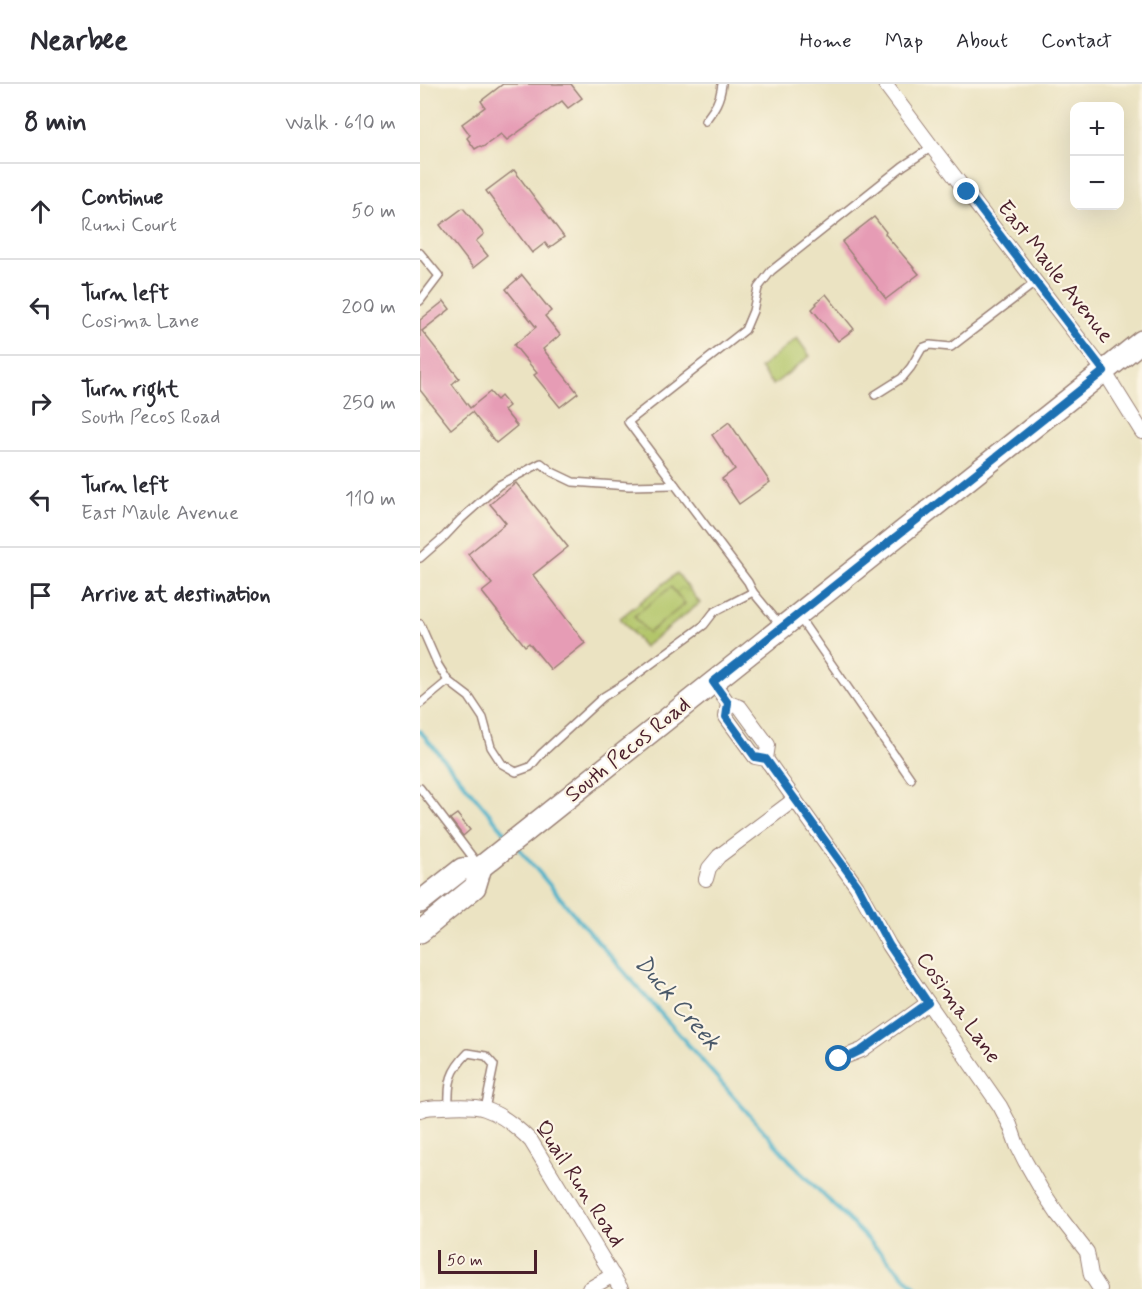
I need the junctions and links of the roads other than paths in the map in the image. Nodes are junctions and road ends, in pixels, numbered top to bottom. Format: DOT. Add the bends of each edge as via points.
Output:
graph roads {
  1 [pos="722,84"];
  2 [pos="885,84"];
  3 [pos="705,121"];
  4 [pos="932,147"];
  5 [pos="420,254"];
  6 [pos="1036,282"];
  7 [pos="420,301"];
  8 [pos="1142,341"];
  9 [pos="1104,371"];
  10 [pos="875,395"];
  11 [pos="1142,432"];
  12 [pos="675,485"];
  13 [pos="420,558"];
  14 [pos="753,592"];
  15 [pos="789,621"];
  16 [pos="420,624"];
  17 [pos="448,681"];
  18 [pos="713,682"];
  19 [pos="728,703"];
  20 [pos="420,704"];
  21 [pos="757,730"];
  22 [pos="743,741"];
  23 [pos="766,759"];
  24 [pos="911,779"];
  25 [pos="420,788"];
  26 [pos="795,799"];
  27 [pos="484,868"];
  28 [pos="706,879"];
  29 [pos="420,902"];
  30 [pos="420,932"];
  31 [pos="928,1003"];
  32 [pos="839,1059"];
  33 [pos="448,1107"];
  34 [pos="485,1109"];
  35 [pos="420,1110"];
  36 [pos="613,1275"];
  37 [pos="589,1289"];
  38 [pos="621,1289"];
  39 [pos="1100,1289"];
  1 -- 3 [label="lane" via="717,106"];
  2 -- 4 [label="street, East Maule Avenue"];
  4 -- 6 [label="street, East Maule Avenue"];
  4 -- 12 [label="lane" via="771,271 758,288 745,330 628,422"];
  5 -- 7 [label="lane" via="439,276"];
  6 -- 9 [label="street, East Maule Avenue"];
  6 -- 10 [label="lane" via="951,347 922,348 902,378"];
  8 -- 9 [label="main road, South Pecos Road"];
  9 -- 11 [label="street, East Maule Avenue"];
  9 -- 15 [label="main road, South Pecos Road"];
  12 -- 13 [label="lane" via="573,482 542,463 499,484"];
  12 -- 14 [label="lane"];
  14 -- 15 [label="lane"];
  14 -- 17 [label="lane" via="714,612 704,625 603,697 530,767 516,772 502,764 491,747 483,717 469,697"];
  15 -- 18 [label="main road, South Pecos Road"];
  15 -- 24 [label="lane"];
  16 -- 17 [label="lane"];
  17 -- 20 [label="lane"];
  18 -- 19 [label="street, Cosima Lane"];
  18 -- 27 [label="main road, South Pecos Road"];
  19 -- 21 [label="street, Cosima Lane" via="740,707"];
  19 -- 22 [label="street, Cosima Lane" via="726,717"];
  21 -- 22 [label="lane"];
  21 -- 23 [label="street, Cosima Lane" via="768,745"];
  22 -- 23 [label="street, Cosima Lane" via="755,757"];
  23 -- 26 [label="street, Cosima Lane"];
  25 -- 27 [label="lane"];
  26 -- 28 [label="street" via="719,856"];
  26 -- 31 [label="street, Cosima Lane" via="858,886 889,945"];
  27 -- 29 [label="main road, South Pecos Road" via="462,868"];
  27 -- 30 [label="main road" via="475,887"];
  31 -- 32 [label="street" via="862,1050"];
  31 -- 39 [label="street, Cosima Lane" via="1000,1106 1041,1189 1087,1252 1091,1275"];
  33 -- 34 [label="street, Quail Run Road"];
  33 -- 34 [label="lane" via="451,1078 456,1065 468,1053 486,1056 494,1065"];
  33 -- 35 [label="street, Quail Run Road"];
  34 -- 36 [label="street, Quail Run Road" via="518,1128 531,1141"];
  36 -- 37 [label="street"];
  36 -- 38 [label="street, Quail Run Road"];
}
